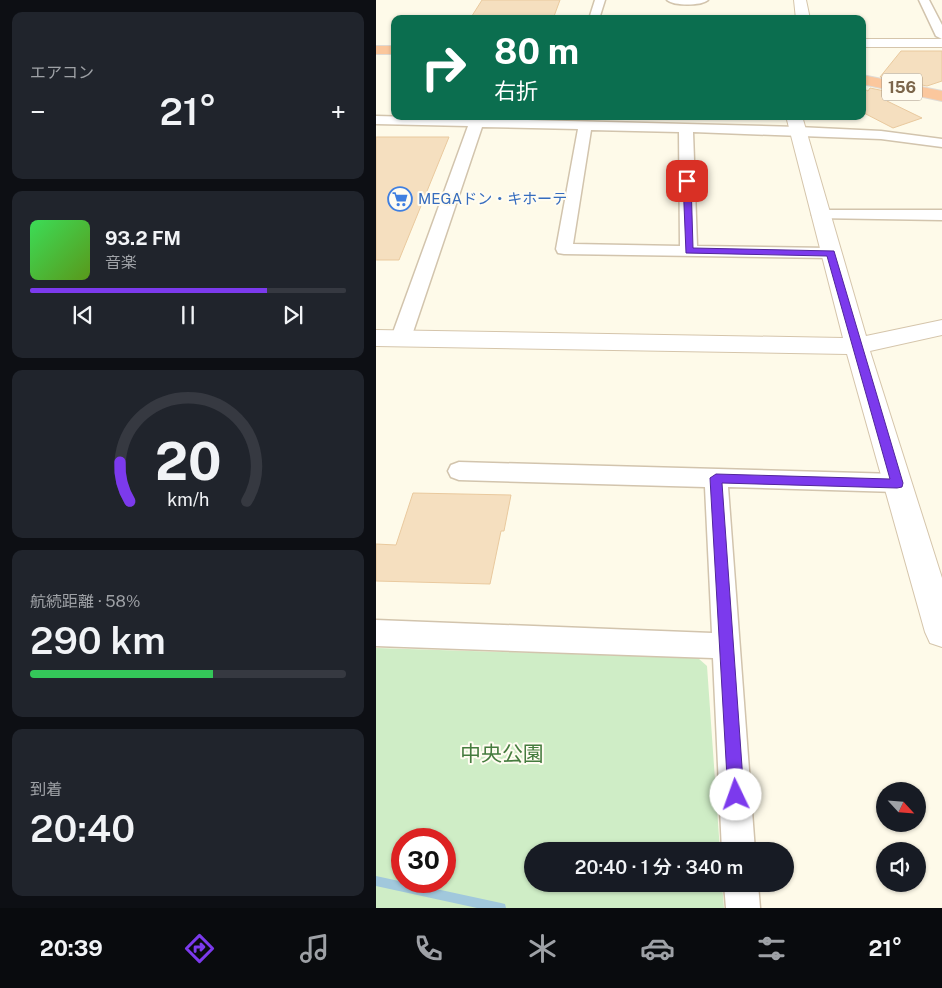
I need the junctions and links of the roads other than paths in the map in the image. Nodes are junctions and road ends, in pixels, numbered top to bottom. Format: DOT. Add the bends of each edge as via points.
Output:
graph roads {
  1 [pos="600,0"];
  2 [pos="672,0"];
  3 [pos="703,0"];
  4 [pos="800,0"];
  5 [pos="924,0"];
  6 [pos="595,15"];
  7 [pos="802,15"];
  8 [pos="942,36"];
  9 [pos="866,43"];
  10 [pos="942,43"];
  11 [pos="376,44"];
  12 [pos="391,44"];
  13 [pos="376,50"];
  14 [pos="391,50"];
  15 [pos="866,72"];
  16 [pos="866,80"];
  17 [pos="942,87"];
  18 [pos="942,96"];
  19 [pos="376,120"];
  20 [pos="476,123"];
  21 [pos="796,124"];
  22 [pos="585,126"];
  23 [pos="686,129"];
  24 [pos="942,143"];
  25 [pos="942,214"];
  26 [pos="820,215"];
  27 [pos="689,251"];
  28 [pos="830,253"];
  29 [pos="942,327"];
  30 [pos="376,338"];
  31 [pos="401,338"];
  32 [pos="856,346"];
  33 [pos="459,471"];
  34 [pos="716,478"];
  35 [pos="897,483"];
  36 [pos="942,632"];
  37 [pos="376,633"];
  38 [pos="726,646"];
  39 [pos="738,842"];
  40 [pos="742,892"];
  41 [pos="743,908"];
  1 -- 6 [label="street"];
  2 -- 3 [label="street"];
  4 -- 7 [label="street"];
  5 -- 8 [label="street"];
  9 -- 10 [label="street"];
  11 -- 12 [label="highway"];
  13 -- 14 [label="highway"];
  15 -- 17 [label="highway, 156"];
  16 -- 18 [label="highway, 156"];
  19 -- 20 [label="street"];
  20 -- 22 [label="street"];
  20 -- 31 [label="street"];
  21 -- 23 [label="street"];
  21 -- 24 [label="street"];
  21 -- 26 [label="street"];
  22 -- 23 [label="street"];
  22 -- 27 [label="street" via="564,249"];
  23 -- 27 [label="street"];
  25 -- 26 [label="street"];
  26 -- 28 [label="street"];
  27 -- 28 [label="street"];
  28 -- 32 [label="street"];
  29 -- 32 [label="street"];
  30 -- 31 [label="street"];
  31 -- 32 [label="street"];
  32 -- 35 [label="street"];
  33 -- 34 [label="street"];
  34 -- 35 [label="street"];
  34 -- 38 [label="street"];
  35 -- 36 [label="street"];
  37 -- 38 [label="street"];
  38 -- 39 [label="street"];
  40 -- 41 [label="street"];
}
